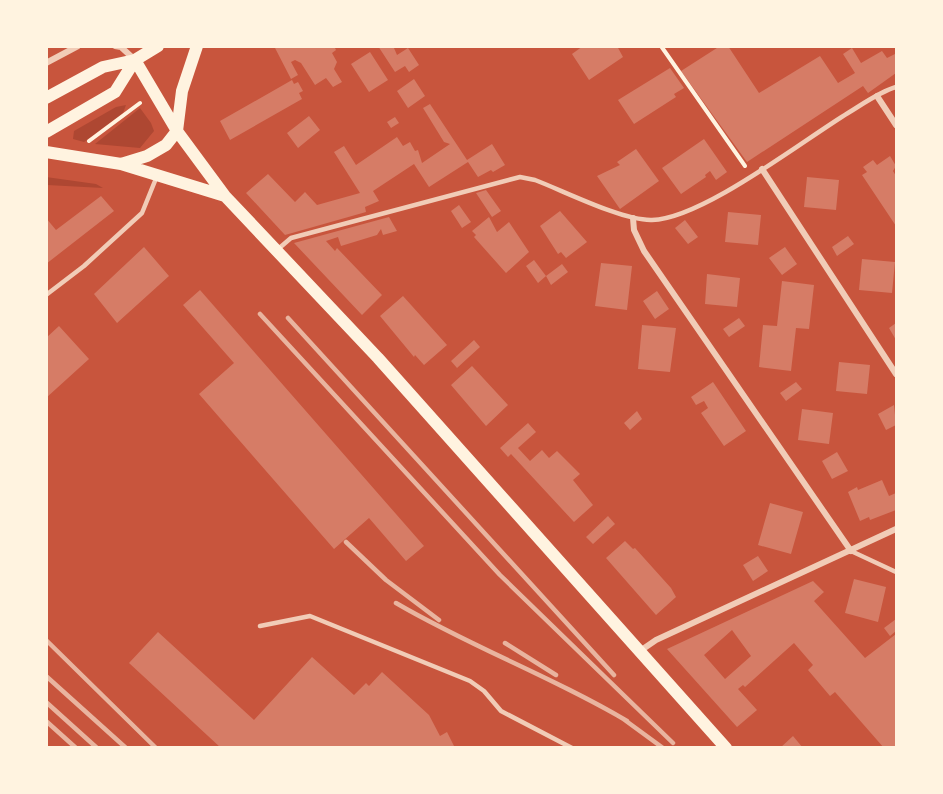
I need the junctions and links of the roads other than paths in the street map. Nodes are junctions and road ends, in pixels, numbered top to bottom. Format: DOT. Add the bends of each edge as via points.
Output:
graph roads {
  1 [pos="78,46"];
  2 [pos="115,46"];
  3 [pos="158,46"];
  4 [pos="197,46"];
  5 [pos="135,60"];
  6 [pos="46,63"];
  7 [pos="897,87"];
  8 [pos="877,96"];
  9 [pos="46,98"];
  10 [pos="897,125"];
  11 [pos="177,131"];
  12 [pos="46,132"];
  13 [pos="46,152"];
  14 [pos="121,164"];
  15 [pos="762,169"];
  16 [pos="157,176"];
  17 [pos="225,196"];
  18 [pos="633,218"];
  19 [pos="276,251"];
  20 [pos="46,295"];
  21 [pos="897,374"];
  22 [pos="897,529"];
  23 [pos="851,551"];
  24 [pos="897,572"];
  25 [pos="260,626"];
  26 [pos="639,652"];
  27 [pos="572,747"];
  28 [pos="726,747"];
  1 -- 6 [label="street"];
  2 -- 5 [label="street"];
  3 -- 5 [label="main road"];
  4 -- 11 [label="main road" via="182,91"];
  5 -- 9 [label="main road" via="103,67"];
  5 -- 11 [label="main road"];
  5 -- 12 [label="main road" via="115,92"];
  7 -- 8 [label="lane"];
  8 -- 10 [label="street"];
  8 -- 15 [label="lane"];
  11 -- 14 [label="main road" via="166,145"];
  11 -- 17 [label="main road"];
  13 -- 14 [label="main road"];
  14 -- 16 [label="main road"];
  15 -- 18 [label="lane" via="713,200 673,218"];
  15 -- 21 [label="street"];
  16 -- 17 [label="main road"];
  16 -- 20 [label="lane" via="142,213"];
  17 -- 19 [label="main road"];
  18 -- 19 [label="lane" via="520,177 291,238"];
  18 -- 23 [label="street" via="644,251"];
  19 -- 26 [label="main road" via="378,358"];
  22 -- 23 [label="street"];
  23 -- 24 [label="lane"];
  23 -- 26 [label="street" via="656,640"];
  25 -- 27 [label="lane" via="310,616 470,681 501,711"];
  26 -- 28 [label="main road"];
}
